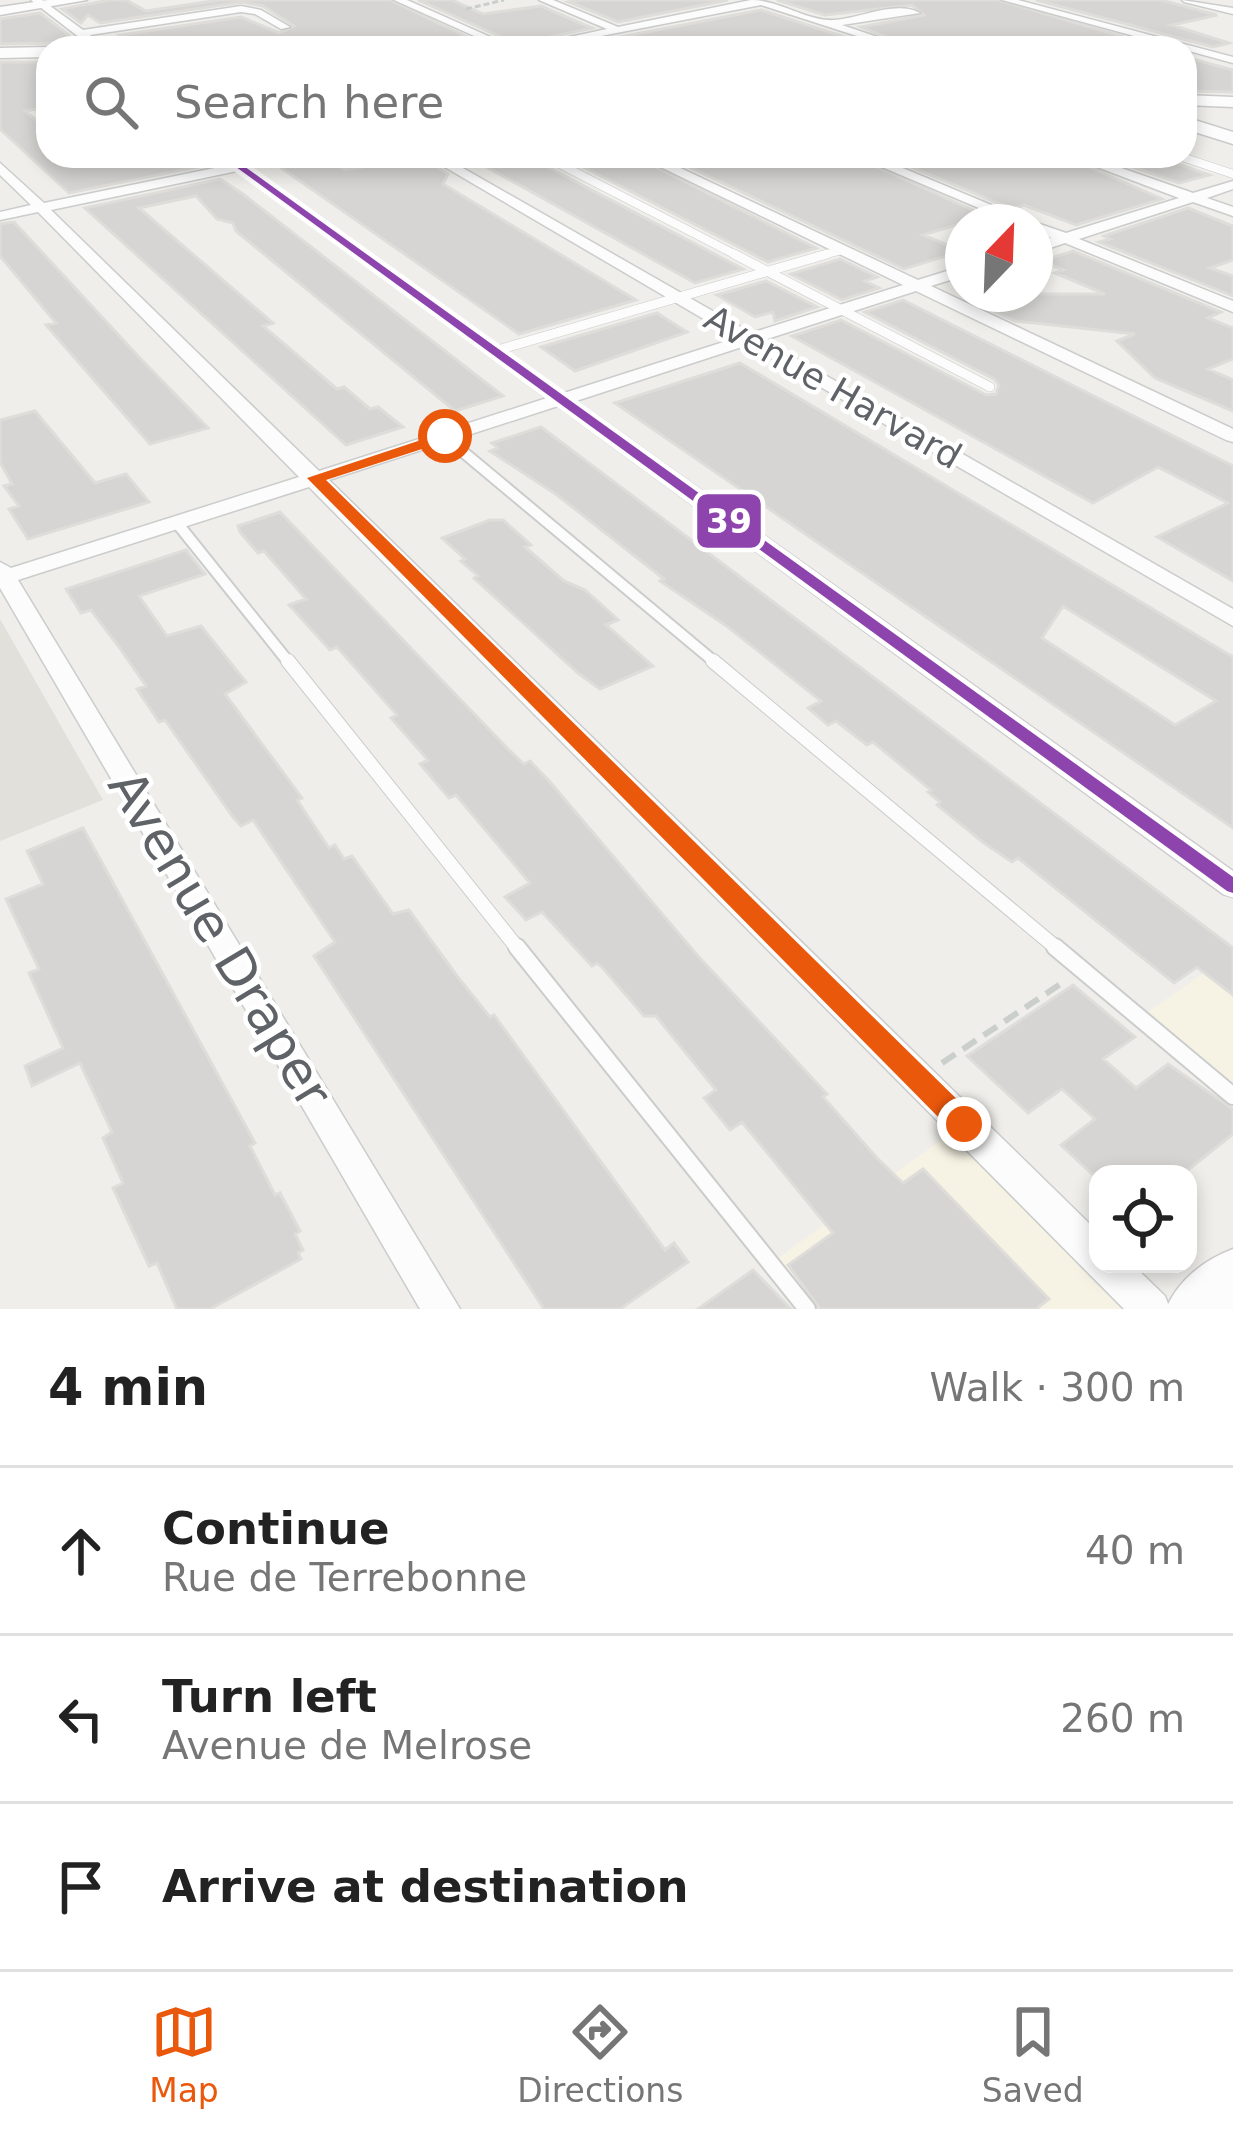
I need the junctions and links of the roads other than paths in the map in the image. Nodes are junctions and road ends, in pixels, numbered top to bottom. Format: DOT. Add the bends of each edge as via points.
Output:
graph roads {
  1 [pos="80,0"];
  2 [pos="225,0"];
  3 [pos="400,0"];
  4 [pos="544,0"];
  5 [pos="1007,0"];
  6 [pos="1187,0"];
  7 [pos="758,1"];
  8 [pos="42,2"];
  9 [pos="731,4"];
  10 [pos="0,9"];
  11 [pos="1233,11"];
  12 [pos="835,26"];
  13 [pos="614,28"];
  14 [pos="85,33"];
  15 [pos="88,36"];
  16 [pos="482,36"];
  17 [pos="592,36"];
  18 [pos="867,36"];
  19 [pos="1143,36"];
  20 [pos="1197,50"];
  21 [pos="36,52"];
  22 [pos="0,53"];
  23 [pos="1233,60"];
  24 [pos="1197,96"];
  25 [pos="1233,98"];
  26 [pos="1197,127"];
  27 [pos="1233,138"];
  28 [pos="1197,162"];
  29 [pos="0,167"];
  30 [pos="203,168"];
  31 [pos="241,168"];
  32 [pos="455,168"];
  33 [pos="567,168"];
  34 [pos="670,168"];
  35 [pos="892,168"];
  36 [pos="1109,168"];
  37 [pos="1233,174"];
  38 [pos="1233,185"];
  39 [pos="1194,198"];
  40 [pos="980,204"];
  41 [pos="42,207"];
  42 [pos="1233,212"];
  43 [pos="0,216"];
  44 [pos="1053,233"];
  45 [pos="1065,238"];
  46 [pos="1053,242"];
  47 [pos="842,250"];
  48 [pos="768,272"];
  49 [pos="945,277"];
  50 [pos="917,286"];
  51 [pos="680,297"];
  52 [pos="1233,307"];
  53 [pos="842,309"];
  54 [pos="748,339"];
  55 [pos="491,352"];
  56 [pos="991,387"];
  57 [pos="557,400"];
  58 [pos="445,436"];
  59 [pos="1233,436"];
  60 [pos="315,478"];
  61 [pos="177,523"];
  62 [pos="9,574"];
  63 [pos="1233,619"];
  64 [pos="1233,886"];
  65 [pos="1233,1096"];
  66 [pos="1089,1248"];
  67 [pos="1114,1273"];
  68 [pos="1233,1276"];
  69 [pos="441,1309"];
  70 [pos="807,1309"];
  71 [pos="1150,1309"];
  72 [pos="1196,1309"];
  1 -- 8 [label="street"];
  2 -- 14 [label="street" via="242,9"];
  3 -- 16 [label="street"];
  4 -- 13 [label="street"];
  5 -- 19 [label="street"];
  6 -- 11 [label="street"];
  7 -- 9 [label="street"];
  7 -- 12 [label="street"];
  8 -- 10 [label="street"];
  8 -- 14 [label="street"];
  9 -- 13 [label="street"];
  12 -- 12 [label="street" via="917,12 907,10"];
  12 -- 18 [label="street"];
  13 -- 17 [label="street"];
  14 -- 15 [label="street"];
  20 -- 23 [label="street"];
  21 -- 22 [label="street"];
  24 -- 25 [label="street"];
  26 -- 27 [label="street"];
  28 -- 37 [label="lane"];
  29 -- 41 [label="street"];
  30 -- 41 [label="street"];
  31 -- 55 [label="street"];
  32 -- 51 [label="street, Avenue Harvard"];
  33 -- 48 [label="lane"];
  34 -- 47 [label="street"];
  35 -- 40 [label="street"];
  36 -- 39 [label="street"];
  38 -- 39 [label="street"];
  39 -- 42 [label="street"];
  39 -- 45 [label="street"];
  41 -- 43 [label="street"];
  41 -- 60 [label="street"];
  44 -- 45 [label="street"];
  45 -- 46 [label="street"];
  45 -- 52 [label="street"];
  47 -- 48 [label="lane"];
  47 -- 50 [label="street"];
  48 -- 51 [label="lane"];
  48 -- 53 [label="lane"];
  49 -- 50 [label="street"];
  50 -- 53 [label="street"];
  50 -- 59 [label="street"];
  51 -- 54 [label="street, Avenue Harvard"];
  51 -- 55 [label="lane"];
  53 -- 54 [label="street"];
  53 -- 56 [label="lane"];
  54 -- 57 [label="street"];
  54 -- 63 [label="street, Avenue Harvard"];
  55 -- 57 [label="street"];
  57 -- 58 [label="street"];
  57 -- 64 [label="street"];
  58 -- 60 [label="street"];
  58 -- 65 [label="lane"];
  60 -- 61 [label="street"];
  60 -- 66 [label="street"];
  61 -- 62 [label="street"];
  61 -- 70 [label="lane"];
  62 -- 69 [label="street, Avenue Draper"];
  67 -- 71 [label="street"];
  68 -- 72 [label="street"];
}
